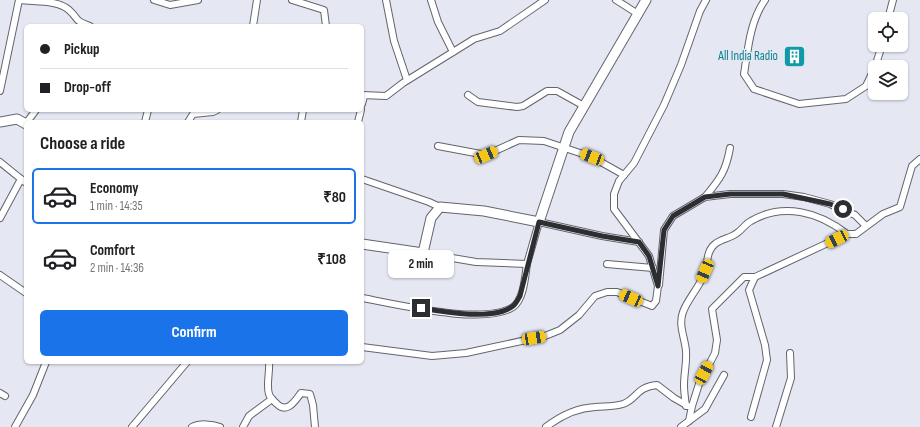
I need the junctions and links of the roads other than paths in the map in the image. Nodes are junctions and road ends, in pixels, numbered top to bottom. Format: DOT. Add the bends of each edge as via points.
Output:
graph roads {
  1 [pos="20,0"];
  2 [pos="154,0"];
  3 [pos="198,0"];
  4 [pos="257,0"];
  5 [pos="292,0"];
  6 [pos="386,0"];
  7 [pos="430,0"];
  8 [pos="545,0"];
  9 [pos="616,0"];
  10 [pos="646,0"];
  11 [pos="706,0"];
  12 [pos="765,0"];
  13 [pos="893,0"];
  14 [pos="890,12"];
  15 [pos="638,14"];
  16 [pos="79,24"];
  17 [pos="253,24"];
  18 [pos="326,24"];
  19 [pos="453,52"];
  20 [pos="407,80"];
  21 [pos="868,82"];
  22 [pos="0,91"];
  23 [pos="468,95"];
  24 [pos="364,96"];
  25 [pos="584,106"];
  26 [pos="190,112"];
  27 [pos="213,112"];
  28 [pos="0,122"];
  29 [pos="24,122"];
  30 [pos="438,146"];
  31 [pos="564,147"];
  32 [pos="730,148"];
  33 [pos="920,159"];
  34 [pos="0,162"];
  35 [pos="624,175"];
  36 [pos="364,180"];
  37 [pos="23,181"];
  38 [pos="705,197"];
  39 [pos="440,207"];
  40 [pos="0,218"];
  41 [pos="539,222"];
  42 [pos="866,226"];
  43 [pos="847,234"];
  44 [pos="639,242"];
  45 [pos="364,244"];
  46 [pos="423,253"];
  47 [pos="527,264"];
  48 [pos="607,264"];
  49 [pos="653,268"];
  50 [pos="0,275"];
  51 [pos="755,277"];
  52 [pos="658,286"];
  53 [pos="24,292"];
  54 [pos="364,298"];
  55 [pos="364,347"];
  56 [pos="790,353"];
  57 [pos="45,364"];
  58 [pos="185,364"];
  59 [pos="269,364"];
  60 [pos="724,374"];
  61 [pos="272,399"];
  62 [pos="689,406"];
  63 [pos="751,417"];
  64 [pos="689,421"];
  65 [pos="15,427"];
  66 [pos="132,427"];
  67 [pos="192,427"];
  68 [pos="220,427"];
  69 [pos="242,427"];
  70 [pos="315,427"];
  71 [pos="546,427"];
  72 [pos="681,427"];
  73 [pos="776,427"];
  1 -- 16 [label="street" via="53,2 69,9"];
  1 -- 22 [label="street"];
  2 -- 3 [label="street" via="170,5"];
  4 -- 17 [label="street"];
  5 -- 18 [label="street" via="324,10"];
  6 -- 20 [label="street" via="394,41"];
  7 -- 19 [label="street"];
  8 -- 19 [label="street" via="500,31 474,39"];
  9 -- 15 [label="street"];
  10 -- 15 [label="street"];
  11 -- 35 [label="street" via="664,105 634,163"];
  12 -- 21 [label="street" via="758,10 749,40 744,74 754,89 799,104 846,99 866,86"];
  13 -- 14 [label="street"];
  15 -- 25 [label="street"];
  19 -- 20 [label="street"];
  20 -- 24 [label="street" via="386,96"];
  23 -- 25 [label="street" via="478,102 517,107 547,91 557,91"];
  25 -- 31 [label="street" via="569,132"];
  26 -- 27 [label="street"];
  28 -- 29 [label="street" via="17,119"];
  30 -- 31 [label="street" via="486,155 519,140 544,141"];
  31 -- 35 [label="street" via="592,157"];
  31 -- 41 [label="street"];
  32 -- 38 [label="street" via="727,166"];
  33 -- 42 [label="street" via="912,166 900,207 883,214"];
  34 -- 37 [label="street"];
  35 -- 44 [label="street" via="614,194 614,210"];
  36 -- 39 [label="street"];
  37 -- 40 [label="street"];
  38 -- 42 [label="street" via="730,194 783,194 804,197 830,204 855,215"];
  38 -- 52 [label="street" via="673,216 664,230"];
  39 -- 41 [label="street" via="484,211"];
  39 -- 46 [label="street" via="431,218"];
  41 -- 44 [label="street"];
  41 -- 47 [label="street"];
  42 -- 43 [label="street" via="856,234"];
  43 -- 51 [label="street"];
  43 -- 62 [label="street" via="813,214 788,210 770,213 750,221 736,234 715,244 708,253 705,271 698,288 683,313 681,328 687,363 684,384"];
  44 -- 49 [label="street" via="649,256"];
  45 -- 46 [label="street"];
  46 -- 47 [label="street" via="476,262"];
  47 -- 54 [label="street" via="520,296 513,306 495,313 464,314"];
  48 -- 49 [label="street"];
  49 -- 52 [label="street"];
  50 -- 53 [label="street"];
  51 -- 62 [label="street" via="744,277 712,309 715,353"];
  51 -- 63 [label="street" via="748,290 767,360"];
  52 -- 55 [label="street" via="656,301 652,306 617,292 607,292 595,296 579,315 560,330 545,336 485,349 432,356"];
  56 -- 73 [label="street" via="791,378"];
  57 -- 65 [label="street" via="33,395"];
  58 -- 66 [label="street"];
  59 -- 61 [label="street" via="269,394"];
  60 -- 64 [label="street" via="705,409"];
  61 -- 69 [label="street" via="249,416"];
  61 -- 70 [label="street" via="286,408 290,407 301,393 310,394 314,405"];
  62 -- 64 [label="street"];
  62 -- 71 [label="street" via="658,385 646,386 624,404 574,412 558,418"];
  64 -- 72 [label="street"];
  67 -- 68 [label="street"];
}
